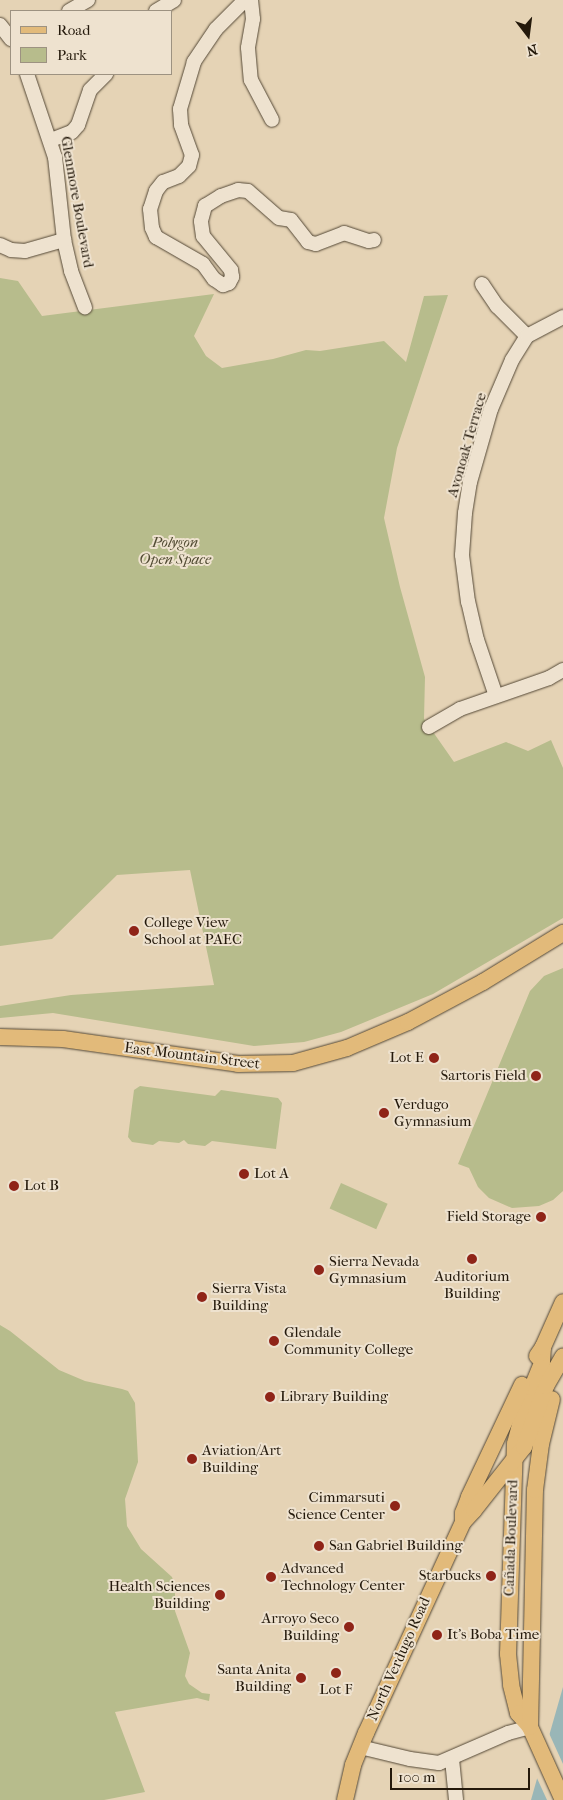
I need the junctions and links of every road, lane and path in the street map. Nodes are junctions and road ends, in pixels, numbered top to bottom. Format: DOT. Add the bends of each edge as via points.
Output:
graph roads {
  1 [pos="88,0"];
  2 [pos="174,0"];
  3 [pos="245,0"];
  4 [pos="251,0"];
  5 [pos="71,10"];
  6 [pos="158,10"];
  7 [pos="0,25"];
  8 [pos="10,38"];
  9 [pos="27,75"];
  10 [pos="105,75"];
  11 [pos="272,120"];
  12 [pos="51,140"];
  13 [pos="64,240"];
  14 [pos="374,240"];
  15 [pos="0,245"];
  16 [pos="482,284"];
  17 [pos="84,307"];
  18 [pos="563,317"];
  19 [pos="528,336"];
  20 [pos="563,670"];
  21 [pos="496,696"];
  22 [pos="430,728"];
  23 [pos="563,933"];
  24 [pos="0,1037"];
  25 [pos="563,1302"];
  26 [pos="544,1347"];
  27 [pos="562,1357"];
  28 [pos="514,1460"];
  29 [pos="463,1522"];
  30 [pos="511,1538"];
  31 [pos="528,1591"];
  32 [pos="508,1642"];
  33 [pos="530,1727"];
  34 [pos="360,1747"];
  35 [pos="452,1760"];
  36 [pos="345,1800"];
  37 [pos="456,1800"];
  38 [pos="563,1800"];
  1 -- 5 [label="street"];
  2 -- 6 [label="street"];
  3 -- 14 [label="street" via="216,29 194,62 180,110 181,125 192,155 189,166 178,176 163,182 156,191 150,209 156,237 203,264 223,285 229,283 232,277 230,270 203,236 200,221 205,206 238,190 248,191 279,218 290,220 308,242 316,244 344,233"];
  4 -- 11 [label="street" via="253,18 248,48 251,80"];
  7 -- 8 [label="street"];
  9 -- 12 [label="street, Glenmore Boulevard"];
  10 -- 12 [label="street" via="90,90 78,125 72,132"];
  12 -- 13 [label="street, Glenmore Boulevard"];
  13 -- 15 [label="street" via="25,251"];
  13 -- 17 [label="street, Glenmore Boulevard"];
  16 -- 19 [label="street" via="497,306"];
  18 -- 19 [label="street, Avonoak Terrace"];
  19 -- 21 [label="street, Avonoak Terrace" via="512,360 491,409 470,482 465,513 462,555 468,602"];
  20 -- 21 [label="street"];
  21 -- 22 [label="street" via="460,709"];
  23 -- 24 [label="main road, East Mountain Street" via="483,982 408,1022 347,1048 293,1063 238,1064 63,1039"];
  25 -- 26 [label="main road, North Verdugo Road"];
  26 -- 28 [label="main road, Cañada Boulevard" via="542,1363 519,1424"];
  26 -- 29 [label="main road, North Verdugo Road" via="532,1363 468,1497"];
  27 -- 28 [label="main road, North Verdugo Road" via="546,1386 528,1439"];
  27 -- 31 [label="main road, Cañada Boulevard" via="536,1475"];
  28 -- 29 [label="main road, North Verdugo Road"];
  28 -- 30 [label="main road, Cañada Boulevard"];
  29 -- 34 [label="main road, North Verdugo Road"];
  30 -- 31 [label="main road" via="517,1547"];
  30 -- 32 [label="main road, Cañada Boulevard"];
  31 -- 32 [label="main road" via="522,1596 519,1632"];
  31 -- 33 [label="main road, Cañada Boulevard"];
  32 -- 33 [label="main road, Cañada Boulevard" via="514,1698 521,1718"];
  33 -- 35 [label="street"];
  33 -- 38 [label="main road, Cañada Boulevard"];
  34 -- 35 [label="street" via="433,1763"];
  34 -- 36 [label="main road, North Verdugo Road" via="352,1765"];
  35 -- 37 [label="street"];
}
